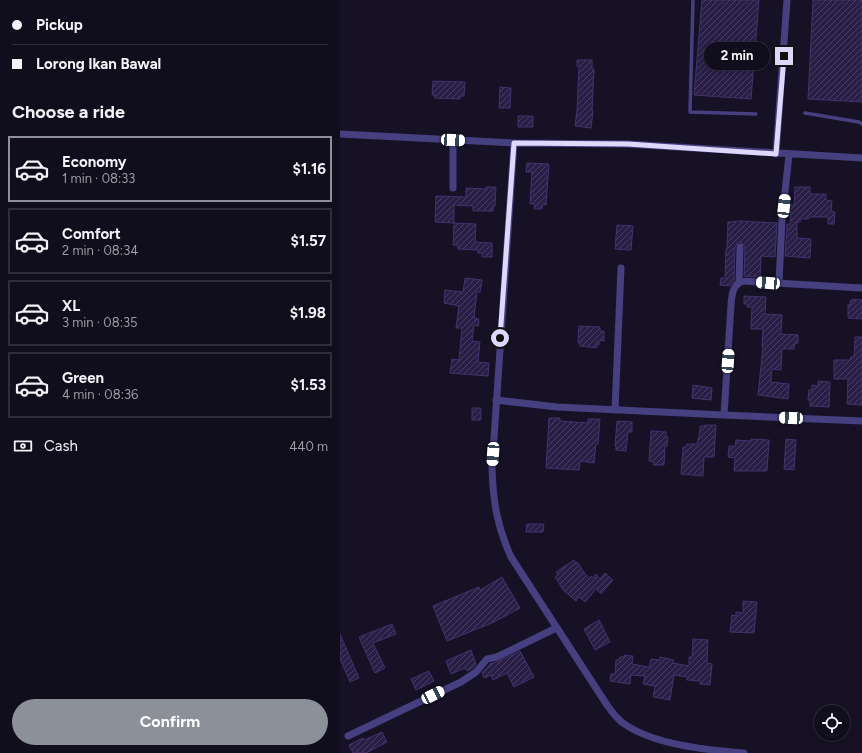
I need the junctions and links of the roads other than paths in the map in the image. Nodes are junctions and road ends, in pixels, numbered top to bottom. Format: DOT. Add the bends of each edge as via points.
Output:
graph roads {
  1 [pos="693,0"];
  2 [pos="787,0"];
  3 [pos="805,113"];
  4 [pos="756,114"];
  5 [pos="862,124"];
  6 [pos="340,134"];
  7 [pos="453,140"];
  8 [pos="514,143"];
  9 [pos="776,154"];
  10 [pos="789,155"];
  11 [pos="862,158"];
  12 [pos="453,188"];
  13 [pos="740,247"];
  14 [pos="621,268"];
  15 [pos="739,282"];
  16 [pos="779,283"];
  17 [pos="862,288"];
  18 [pos="496,400"];
  19 [pos="615,410"];
  20 [pos="724,415"];
  21 [pos="862,421"];
  22 [pos="556,628"];
  23 [pos="348,736"];
  24 [pos="729,752"];
  25 [pos="744,753"];
  1 -- 4 [label="lane" via="690,112"];
  2 -- 9 [label="street"];
  3 -- 5 [label="lane"];
  6 -- 7 [label="street"];
  7 -- 8 [label="street"];
  7 -- 12 [label="street"];
  8 -- 9 [label="street" via="628,144"];
  8 -- 18 [label="street"];
  9 -- 10 [label="street"];
  10 -- 11 [label="street"];
  10 -- 16 [label="street"];
  13 -- 15 [label="street"];
  14 -- 19 [label="street"];
  15 -- 16 [label="street"];
  15 -- 20 [label="street" via="732,294"];
  16 -- 17 [label="street"];
  18 -- 19 [label="street"];
  18 -- 22 [label="street" via="492,468 493,495 499,529 511,557"];
  19 -- 20 [label="street"];
  20 -- 21 [label="street"];
  22 -- 23 [label="street" via="497,657 487,659 476,672 461,682"];
  22 -- 24 [label="street" via="607,705 622,722 640,734 681,745"];
  24 -- 25 [label="street"];
}
